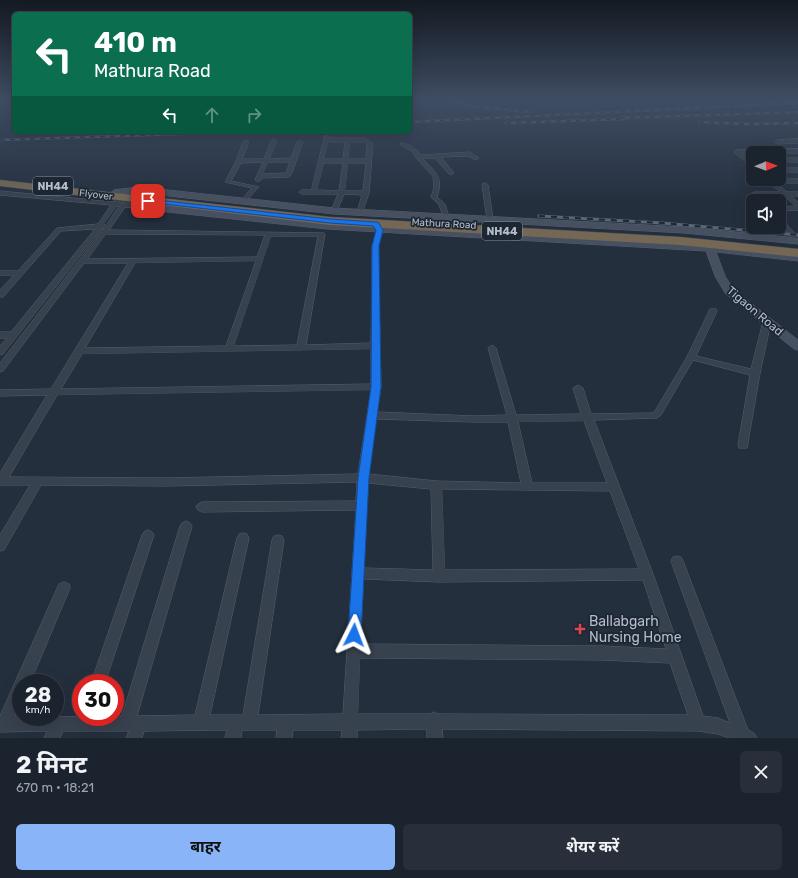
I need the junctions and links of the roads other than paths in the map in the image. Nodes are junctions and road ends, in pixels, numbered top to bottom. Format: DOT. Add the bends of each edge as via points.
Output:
graph roads {
  1 [pos="348,140"];
  2 [pos="274,141"];
  3 [pos="798,141"];
  4 [pos="246,142"];
  5 [pos="300,142"];
  6 [pos="778,142"];
  7 [pos="403,144"];
  8 [pos="798,151"];
  9 [pos="436,155"];
  10 [pos="420,157"];
  11 [pos="476,158"];
  12 [pos="266,160"];
  13 [pos="293,160"];
  14 [pos="745,160"];
  15 [pos="786,160"];
  16 [pos="798,160"];
  17 [pos="239,161"];
  18 [pos="322,161"];
  19 [pos="345,161"];
  20 [pos="368,161"];
  21 [pos="436,166"];
  22 [pos="786,170"];
  23 [pos="798,170"];
  24 [pos="451,173"];
  25 [pos="260,176"];
  26 [pos="786,181"];
  27 [pos="798,181"];
  28 [pos="0,182"];
  29 [pos="485,185"];
  30 [pos="776,186"];
  31 [pos="256,187"];
  32 [pos="302,192"];
  33 [pos="314,192"];
  34 [pos="0,193"];
  35 [pos="342,193"];
  36 [pos="366,193"];
  37 [pos="785,194"];
  38 [pos="786,194"];
  39 [pos="798,194"];
  40 [pos="786,195"];
  41 [pos="120,199"];
  42 [pos="243,201"];
  43 [pos="798,205"];
  44 [pos="798,208"];
  45 [pos="786,209"];
  46 [pos="334,211"];
  47 [pos="360,212"];
  48 [pos="446,217"];
  49 [pos="490,219"];
  50 [pos="311,221"];
  51 [pos="379,222"];
  52 [pos="786,227"];
  53 [pos="105,228"];
  54 [pos="325,230"];
  55 [pos="269,233"];
  56 [pos="625,236"];
  57 [pos="798,241"];
  58 [pos="798,248"];
  59 [pos="714,249"];
  60 [pos="798,253"];
  61 [pos="798,258"];
  62 [pos="260,259"];
  63 [pos="133,260"];
  64 [pos="83,261"];
  65 [pos="0,273"];
  66 [pos="18,273"];
  67 [pos="0,295"];
  68 [pos="714,311"];
  69 [pos="766,322"];
  70 [pos="0,335"];
  71 [pos="14,335"];
  72 [pos="798,337"];
  73 [pos="376,346"];
  74 [pos="798,346"];
  75 [pos="301,348"];
  76 [pos="492,348"];
  77 [pos="229,349"];
  78 [pos="78,351"];
  79 [pos="0,352"];
  80 [pos="691,357"];
  81 [pos="0,369"];
  82 [pos="755,373"];
  83 [pos="376,387"];
  84 [pos="578,388"];
  85 [pos="54,392"];
  86 [pos="0,393"];
  87 [pos="372,415"];
  88 [pos="587,416"];
  89 [pos="512,417"];
  90 [pos="743,445"];
  91 [pos="363,478"];
  92 [pos="1,481"];
  93 [pos="38,481"];
  94 [pos="436,485"];
  95 [pos="527,487"];
  96 [pos="613,487"];
  97 [pos="362,505"];
  98 [pos="202,507"];
  99 [pos="186,526"];
  100 [pos="148,535"];
  101 [pos="243,538"];
  102 [pos="278,540"];
  103 [pos="0,546"];
  104 [pos="677,561"];
  105 [pos="358,572"];
  106 [pos="647,574"];
  107 [pos="439,576"];
  108 [pos="64,588"];
  109 [pos="354,651"];
  110 [pos="674,656"];
  111 [pos="26,674"];
  112 [pos="101,674"];
  113 [pos="12,704"];
  114 [pos="434,720"];
  115 [pos="124,722"];
  116 [pos="242,722"];
  117 [pos="286,722"];
  118 [pos="133,723"];
  119 [pos="201,723"];
  120 [pos="698,723"];
  121 [pos="2,724"];
  122 [pos="57,726"];
  123 [pos="349,730"];
  124 [pos="746,736"];
  125 [pos="52,738"];
  126 [pos="134,738"];
  127 [pos="233,738"];
  128 [pos="284,738"];
  129 [pos="435,738"];
  1 -- 18 [label="street" via="326,138"];
  1 -- 19 [label="street"];
  1 -- 20 [label="street" via="369,142"];
  2 -- 12 [label="street"];
  3 -- 6 [label="street"];
  4 -- 17 [label="street"];
  5 -- 13 [label="street"];
  7 -- 10 [label="street"];
  8 -- 14 [label="street" via="737,152"];
  9 -- 10 [label="street"];
  9 -- 11 [label="street" via="469,154"];
  9 -- 21 [label="street"];
  10 -- 21 [label="street"];
  12 -- 13 [label="street"];
  12 -- 17 [label="street"];
  12 -- 25 [label="street"];
  13 -- 25 [label="street" via="288,175"];
  15 -- 16 [label="street"];
  17 -- 31 [label="street" via="228,182"];
  18 -- 19 [label="street"];
  18 -- 33 [label="street"];
  19 -- 20 [label="street"];
  19 -- 35 [label="street"];
  20 -- 36 [label="street"];
  21 -- 24 [label="street"];
  21 -- 48 [label="street" via="437,188 434,197 442,204"];
  22 -- 23 [label="street"];
  25 -- 31 [label="street"];
  26 -- 27 [label="street"];
  28 -- 41 [label="highway, Flyover / NH44"];
  29 -- 49 [label="street"];
  30 -- 37 [label="street"];
  31 -- 42 [label="street"];
  32 -- 33 [label="street"];
  33 -- 35 [label="street"];
  34 -- 41 [label="street"];
  35 -- 36 [label="street"];
  35 -- 46 [label="street"];
  36 -- 47 [label="street"];
  38 -- 39 [label="street"];
  40 -- 43 [label="street"];
  41 -- 42 [label="main road" via="140,190"];
  41 -- 50 [label="highway, Mathura Road / NH44"];
  41 -- 51 [label="highway, Mathura Road / NH44"];
  41 -- 53 [label="street"];
  42 -- 46 [label="main road"];
  44 -- 45 [label="street"];
  46 -- 47 [label="main road"];
  47 -- 51 [label="main road"];
  48 -- 49 [label="main road"];
  48 -- 51 [label="main road"];
  49 -- 57 [label="main road" via="684,230"];
  50 -- 51 [label="highway, Mathura Road / NH44"];
  50 -- 54 [label="main road"];
  51 -- 54 [label="main road"];
  51 -- 56 [label="highway, Mathura Road / NH44"];
  51 -- 59 [label="main road"];
  51 -- 73 [label="street" via="375,246"];
  52 -- 57 [label="street"];
  53 -- 55 [label="street"];
  53 -- 64 [label="street"];
  53 -- 66 [label="street" via="59,229"];
  53 -- 71 [label="street"];
  54 -- 55 [label="street"];
  54 -- 75 [label="street"];
  55 -- 62 [label="street"];
  56 -- 58 [label="highway, Mathura Road / NH44" via="676,236"];
  56 -- 60 [label="highway, Mathura Road / NH44"];
  59 -- 61 [label="main road"];
  59 -- 69 [label="main road, Tigaon Road" via="717,271 723,284"];
  59 -- 72 [label="main road, Tigaon Road" via="734,288"];
  62 -- 63 [label="street"];
  62 -- 77 [label="street"];
  63 -- 64 [label="street"];
  63 -- 78 [label="street"];
  64 -- 81 [label="street"];
  65 -- 66 [label="street"];
  66 -- 67 [label="street"];
  68 -- 80 [label="street"];
  69 -- 74 [label="main road, Tigaon Road"];
  69 -- 82 [label="street"];
  70 -- 71 [label="street"];
  71 -- 79 [label="street"];
  73 -- 75 [label="street"];
  73 -- 83 [label="street"];
  75 -- 77 [label="street"];
  76 -- 89 [label="street"];
  77 -- 78 [label="street"];
  78 -- 85 [label="street"];
  80 -- 82 [label="street"];
  80 -- 88 [label="street" via="654,416"];
  82 -- 90 [label="street"];
  83 -- 85 [label="street"];
  83 -- 87 [label="street"];
  84 -- 88 [label="street"];
  85 -- 86 [label="street"];
  85 -- 92 [label="street"];
  87 -- 89 [label="street" via="472,419"];
  87 -- 91 [label="street"];
  88 -- 89 [label="street"];
  88 -- 96 [label="street"];
  89 -- 95 [label="street"];
  91 -- 93 [label="street" via="166,482"];
  91 -- 94 [label="street"];
  91 -- 97 [label="street"];
  92 -- 93 [label="street"];
  93 -- 103 [label="street"];
  94 -- 95 [label="street"];
  94 -- 107 [label="street"];
  95 -- 96 [label="street"];
  96 -- 106 [label="street"];
  97 -- 98 [label="street"];
  97 -- 105 [label="street"];
  99 -- 118 [label="street"];
  100 -- 112 [label="street"];
  101 -- 119 [label="street"];
  102 -- 116 [label="street"];
  104 -- 124 [label="street"];
  105 -- 107 [label="street"];
  105 -- 109 [label="street"];
  106 -- 107 [label="street"];
  106 -- 110 [label="street"];
  108 -- 111 [label="street"];
  109 -- 110 [label="street"];
  109 -- 123 [label="street"];
  110 -- 120 [label="street"];
  113 -- 121 [label="street"];
  114 -- 120 [label="street"];
  114 -- 123 [label="street"];
  114 -- 129 [label="street"];
  115 -- 118 [label="street"];
  116 -- 117 [label="street"];
  116 -- 119 [label="street"];
  116 -- 127 [label="street"];
  117 -- 123 [label="street"];
  117 -- 128 [label="street"];
  118 -- 119 [label="street"];
  118 -- 126 [label="street"];
  120 -- 124 [label="street" via="718,726"];
  122 -- 125 [label="street"];
}
